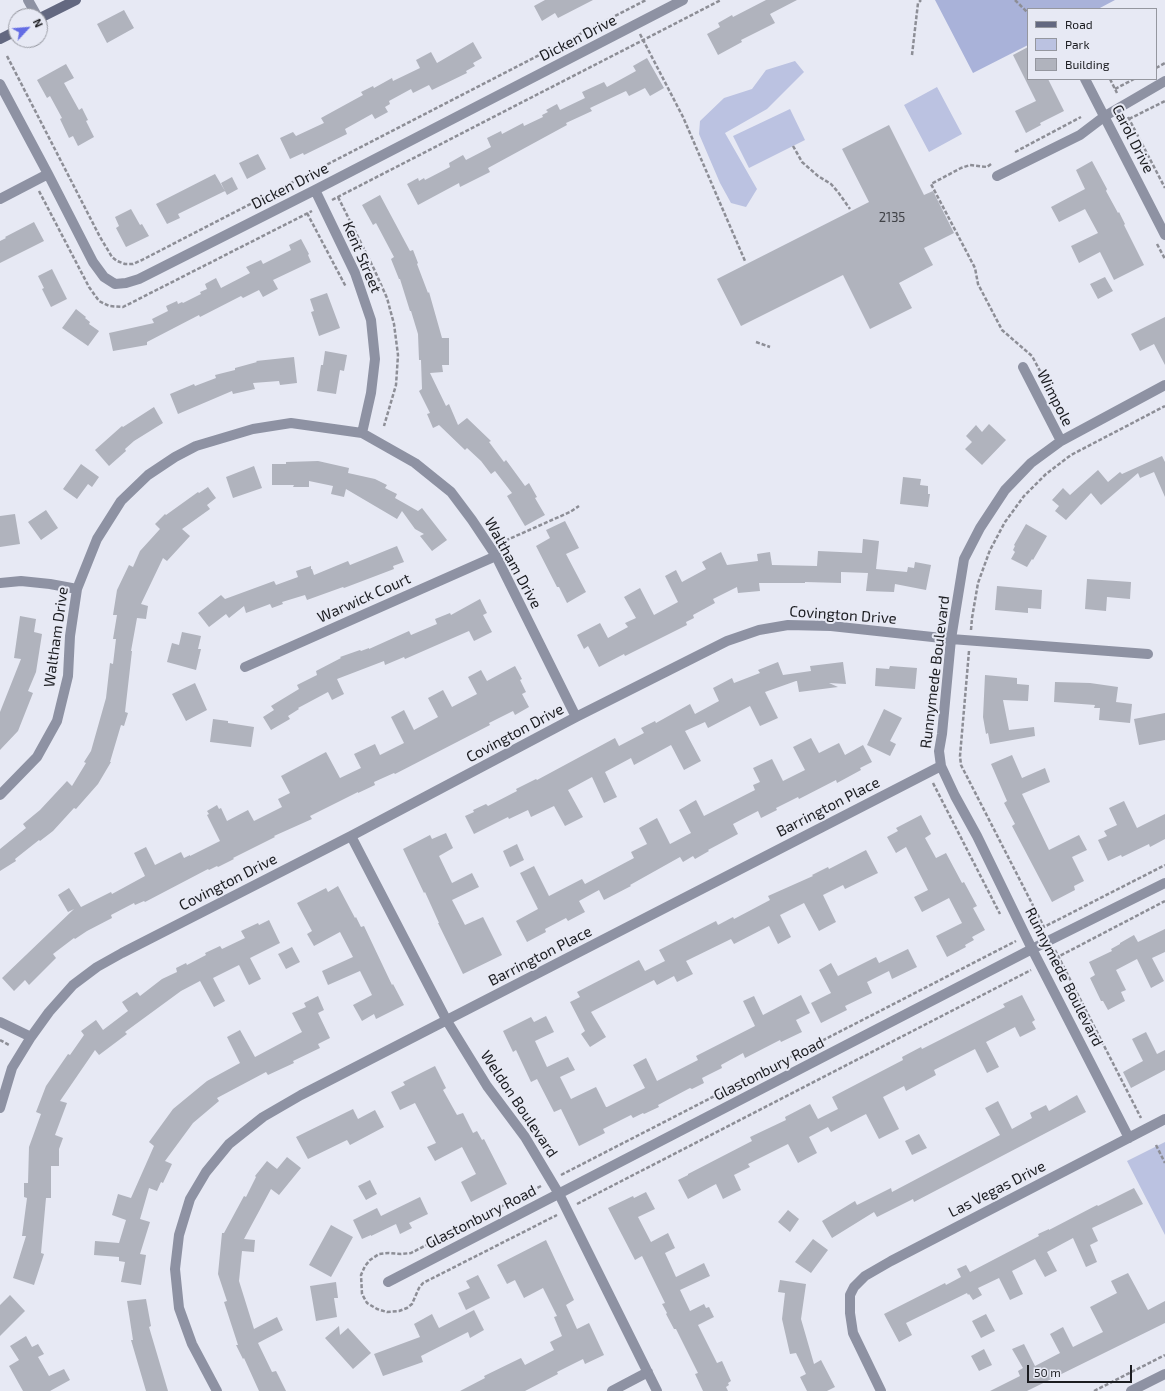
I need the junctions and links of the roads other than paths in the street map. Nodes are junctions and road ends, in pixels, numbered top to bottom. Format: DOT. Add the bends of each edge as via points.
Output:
graph roads {
  1 [pos="76,0"];
  2 [pos="683,0"];
  3 [pos="48,14"];
  4 [pos="1086,80"];
  5 [pos="1165,81"];
  6 [pos="0,84"];
  7 [pos="1104,116"];
  8 [pos="48,174"];
  9 [pos="997,176"];
  10 [pos="315,190"];
  11 [pos="0,200"];
  12 [pos="1165,235"];
  13 [pos="1023,367"];
  14 [pos="1165,385"];
  15 [pos="362,433"];
  16 [pos="1061,442"];
  17 [pos="493,552"];
  18 [pos="0,583"];
  19 [pos="77,589"];
  20 [pos="951,639"];
  21 [pos="1148,654"];
  22 [pos="245,667"];
  23 [pos="576,717"];
  24 [pos="941,766"];
  25 [pos="0,795"];
  26 [pos="351,836"];
  27 [pos="1165,883"];
  28 [pos="1032,949"];
  29 [pos="447,1021"];
  30 [pos="0,1022"];
  31 [pos="31,1037"];
  32 [pos="0,1108"];
  33 [pos="1165,1119"];
  34 [pos="1129,1138"];
  35 [pos="559,1194"];
  36 [pos="388,1282"];
  37 [pos="648,1372"];
  38 [pos="1165,1374"];
  39 [pos="217,1391"];
  40 [pos="612,1391"];
  41 [pos="658,1391"];
  42 [pos="881,1391"];
  43 [pos="1131,1391"];
  1 -- 3 [label="street"];
  2 -- 10 [label="street, Dicken Drive"];
  4 -- 7 [label="street, Carol Drive"];
  5 -- 7 [label="street"];
  6 -- 8 [label="street, Dicken Drive"];
  7 -- 9 [label="street" via="1080,135"];
  7 -- 12 [label="street, Carol Drive"];
  8 -- 10 [label="street, Dicken Drive" via="93,262 104,277 115,284 139,279"];
  8 -- 11 [label="street"];
  10 -- 15 [label="street, Kent Street" via="355,273 370,320 375,359"];
  13 -- 16 [label="street, Wimpole"];
  14 -- 16 [label="street, Runnymede Boulevard"];
  15 -- 17 [label="street, Waltham Drive" via="415,463 451,492"];
  15 -- 19 [label="street, Waltham Drive" via="291,423 253,429 196,446 175,457 148,474 122,501 97,539"];
  16 -- 20 [label="street, Runnymede Boulevard" via="1031,463 1005,490 980,528 964,559"];
  17 -- 22 [label="street, Warwick Court"];
  17 -- 23 [label="street, Waltham Drive"];
  18 -- 19 [label="street" via="21,581"];
  19 -- 25 [label="street, Waltham Drive" via="70,636 68,676 56,721 37,757"];
  20 -- 21 [label="street, Covington Drive"];
  20 -- 23 [label="street, Covington Drive" via="831,626 788,625 759,630 727,641"];
  20 -- 24 [label="street, Runnymede Boulevard" via="939,751"];
  23 -- 26 [label="street, Covington Drive"];
  24 -- 28 [label="street, Runnymede Boulevard"];
  24 -- 29 [label="street, Barrington Place"];
  26 -- 29 [label="street, Weldon Boulevard"];
  26 -- 31 [label="street, Covington Drive" via="97,967 73,985"];
  27 -- 28 [label="street, Glastonbury Road"];
  28 -- 34 [label="street, Runnymede Boulevard"];
  28 -- 35 [label="street, Glastonbury Road"];
  29 -- 35 [label="street, Weldon Boulevard" via="487,1086 525,1137"];
  29 -- 39 [label="street, Barrington Place" via="263,1117 229,1144 206,1172 190,1198 179,1235 175,1269 179,1308 192,1344"];
  30 -- 31 [label="street"];
  31 -- 32 [label="street, Covington Drive" via="12,1068"];
  33 -- 34 [label="street, Las Vegas Drive"];
  34 -- 42 [label="street, Las Vegas Drive" via="890,1261 865,1276 854,1287 850,1295 853,1333"];
  35 -- 36 [label="street, Glastonbury Road"];
  35 -- 37 [label="street, Weldon Boulevard"];
  37 -- 40 [label="street"];
  37 -- 41 [label="street, Weldon Boulevard"];
  38 -- 43 [label="street"];
}
